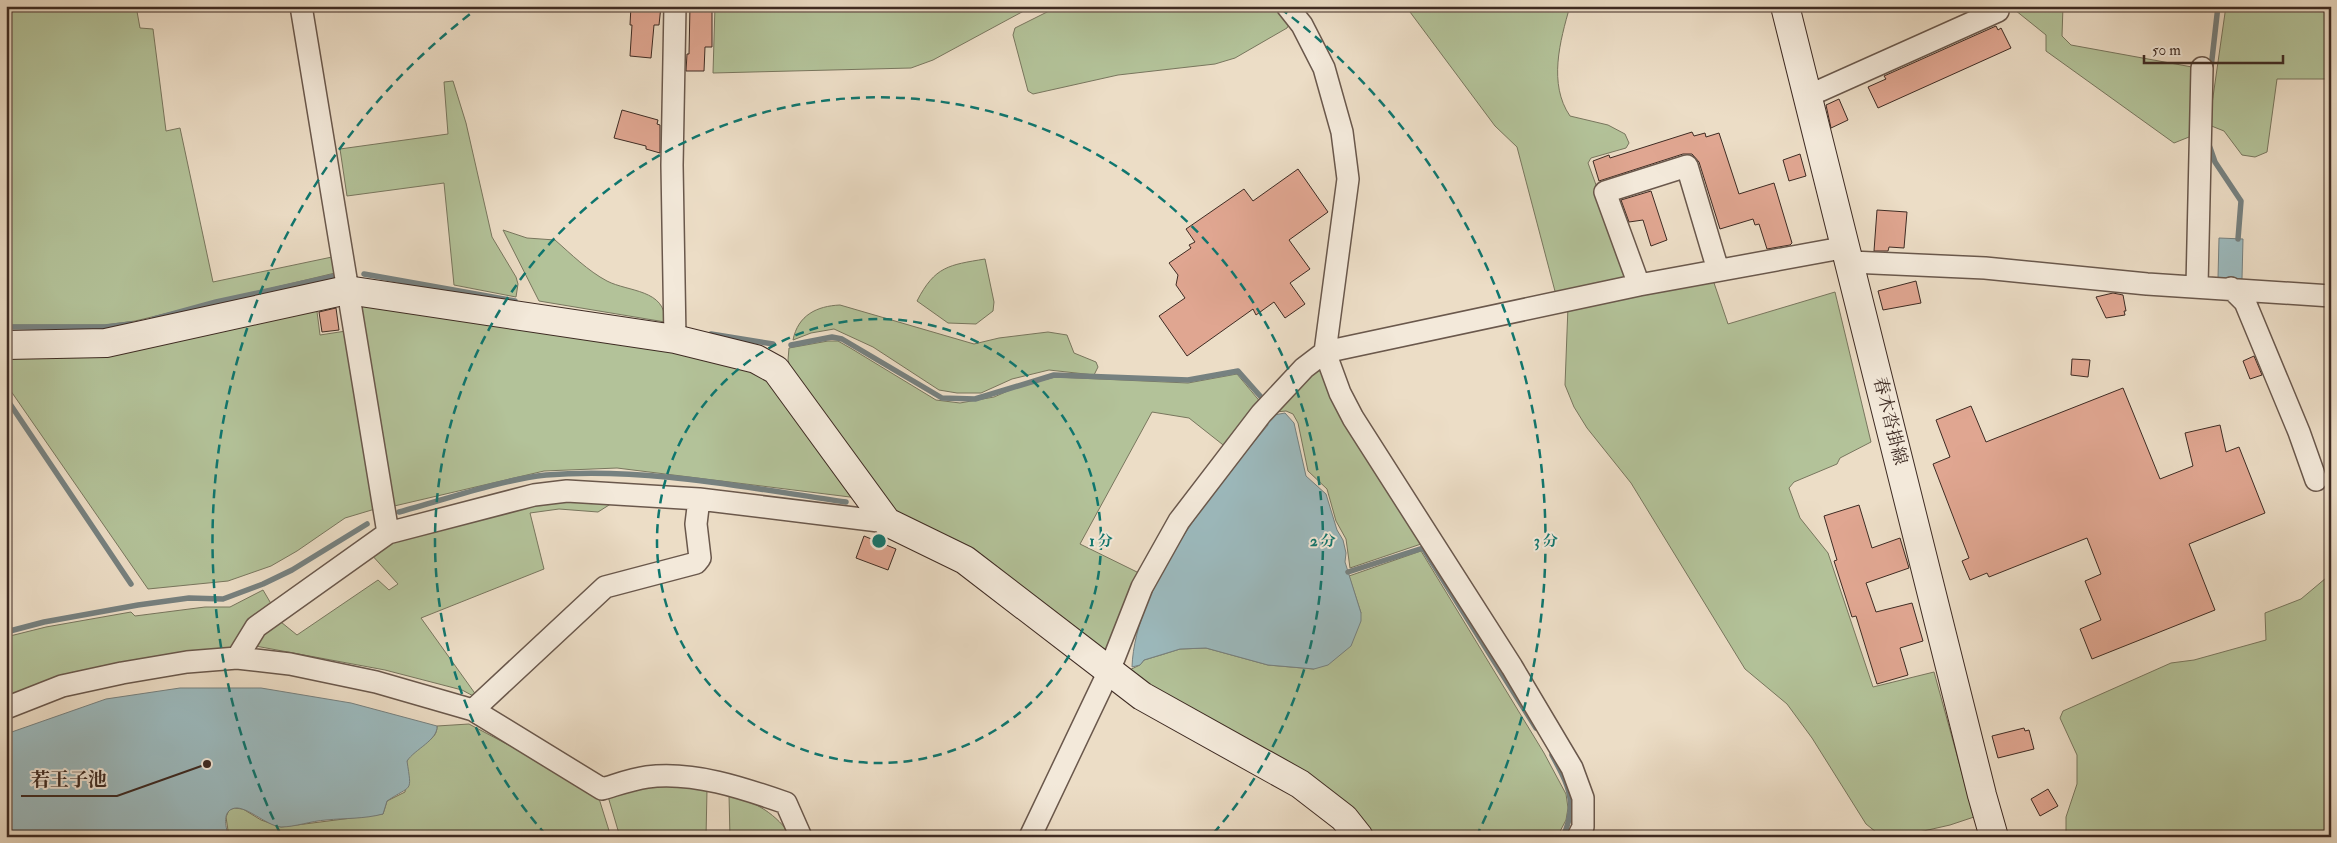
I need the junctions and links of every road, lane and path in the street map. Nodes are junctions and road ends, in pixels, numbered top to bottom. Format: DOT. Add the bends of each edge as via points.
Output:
graph roads {
  1 [pos="301,6"];
  2 [pos="675,6"];
  3 [pos="1287,6"];
  4 [pos="1785,6"];
  5 [pos="1998,11"];
  6 [pos="2202,68"];
  7 [pos="1808,96"];
  8 [pos="1849,255"];
  9 [pos="1718,270"];
  10 [pos="1639,284"];
  11 [pos="2197,286"];
  12 [pos="2231,288"];
  13 [pos="348,290"];
  14 [pos="2331,296"];
  15 [pos="675,339"];
  16 [pos="6,345"];
  17 [pos="1325,352"];
  18 [pos="2316,480"];
  19 [pos="699,499"];
  20 [pos="887,522"];
  21 [pos="388,533"];
  22 [pos="237,658"];
  23 [pos="1109,671"];
  24 [pos="6,708"];
  25 [pos="473,710"];
  26 [pos="801,837"];
  27 [pos="1030,837"];
  28 [pos="1359,837"];
  29 [pos="1578,837"];
  30 [pos="1994,837"];
  1 -- 13 [label="street"];
  2 -- 15 [label="street" via="672,165"];
  3 -- 17 [label="street" via="1302,25 1324,68 1342,132 1348,179"];
  4 -- 7 [label="street, 春木沓掛線"];
  5 -- 7 [label="street"];
  6 -- 11 [label="street"];
  7 -- 8 [label="street, 春木沓掛線"];
  8 -- 9 [label="street"];
  8 -- 11 [label="street"];
  8 -- 30 [label="street, 春木沓掛線"];
  9 -- 10 [label="street"];
  9 -- 10 [label="street" via="1687,166 1605,192"];
  10 -- 17 [label="street"];
  11 -- 12 [label="street"];
  12 -- 14 [label="street"];
  12 -- 18 [label="street" via="2245,302"];
  13 -- 15 [label="street"];
  13 -- 16 [label="street" via="106,343"];
  13 -- 21 [label="street"];
  15 -- 20 [label="street" via="756,359 776,370"];
  17 -- 23 [label="street" via="1304,368 1261,414 1179,521 1142,587"];
  17 -- 29 [label="street" via="1353,418 1512,667 1572,768 1583,798 1583,827"];
  19 -- 20 [label="street"];
  19 -- 21 [label="street" via="566,491 534,495"];
  19 -- 25 [label="street" via="696,524 700,558 696,563 606,587"];
  20 -- 23 [label="street" via="965,560"];
  21 -- 22 [label="street" via="256,627"];
  22 -- 24 [label="street" via="187,662 122,673 62,686"];
  22 -- 25 [label="street" via="290,664 376,682"];
  23 -- 27 [label="street"];
  23 -- 28 [label="street" via="1142,696 1300,784 1344,818"];
  25 -- 26 [label="street" via="602,789 646,777 678,776 715,782 786,803"];
}
